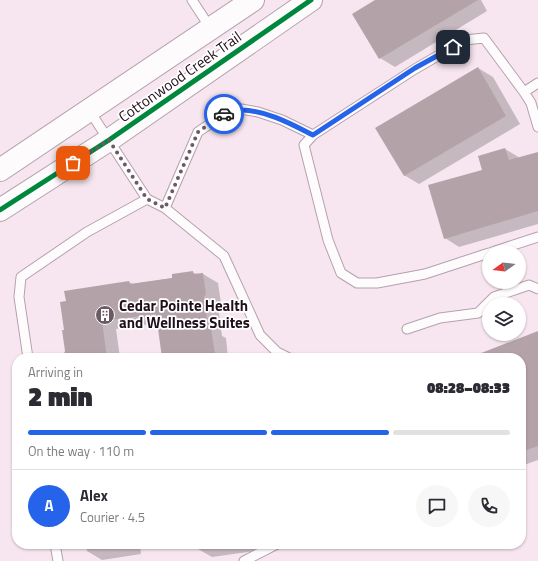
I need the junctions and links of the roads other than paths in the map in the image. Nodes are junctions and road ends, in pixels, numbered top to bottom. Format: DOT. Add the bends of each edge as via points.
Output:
graph roads {
  1 [pos="192,0"];
  2 [pos="253,0"];
  3 [pos="312,0"];
  4 [pos="211,29"];
  5 [pos="538,83"];
  6 [pos="524,92"];
  7 [pos="89,110"];
  8 [pos="538,127"];
  9 [pos="313,135"];
  10 [pos="109,140"];
  11 [pos="0,170"];
  12 [pos="147,199"];
  13 [pos="165,208"];
  14 [pos="0,210"];
  15 [pos="538,237"];
  16 [pos="513,245"];
  17 [pos="482,255"];
  18 [pos="538,288"];
  19 [pos="407,329"];
  20 [pos="27,353"];
  21 [pos="279,353"];
  22 [pos="57,549"];
  23 [pos="267,549"];
  24 [pos="58,561"];
  25 [pos="244,561"];
  1 -- 4 [label="lane"];
  2 -- 4 [label="street, Cottonwood Creek Trail"];
  3 -- 10 [label="street, Cottonwood Creek Trail"];
  4 -- 7 [label="street, Cottonwood Creek Trail"];
  5 -- 6 [label="lane"];
  6 -- 8 [label="lane" via="531,103"];
  6 -- 9 [label="lane" via="484,38 465,40 415,68"];
  7 -- 10 [label="lane"];
  7 -- 11 [label="street, Cottonwood Creek Trail"];
  9 -- 13 [label="lane" via="258,112 241,109 224,114 198,132"];
  9 -- 17 [label="lane" via="304,145 328,240 341,273 357,283 377,283 425,274"];
  10 -- 12 [label="lane"];
  10 -- 14 [label="street, Cottonwood Creek Trail"];
  12 -- 13 [label="lane"];
  12 -- 20 [label="lane" via="87,232 21,277 19,297"];
  13 -- 21 [label="lane" via="224,256 260,335"];
  15 -- 16 [label="lane"];
  18 -- 19 [label="lane" via="529,285 494,297 478,313 440,318"];
  22 -- 24 [label="lane"];
  23 -- 25 [label="lane"];
}
